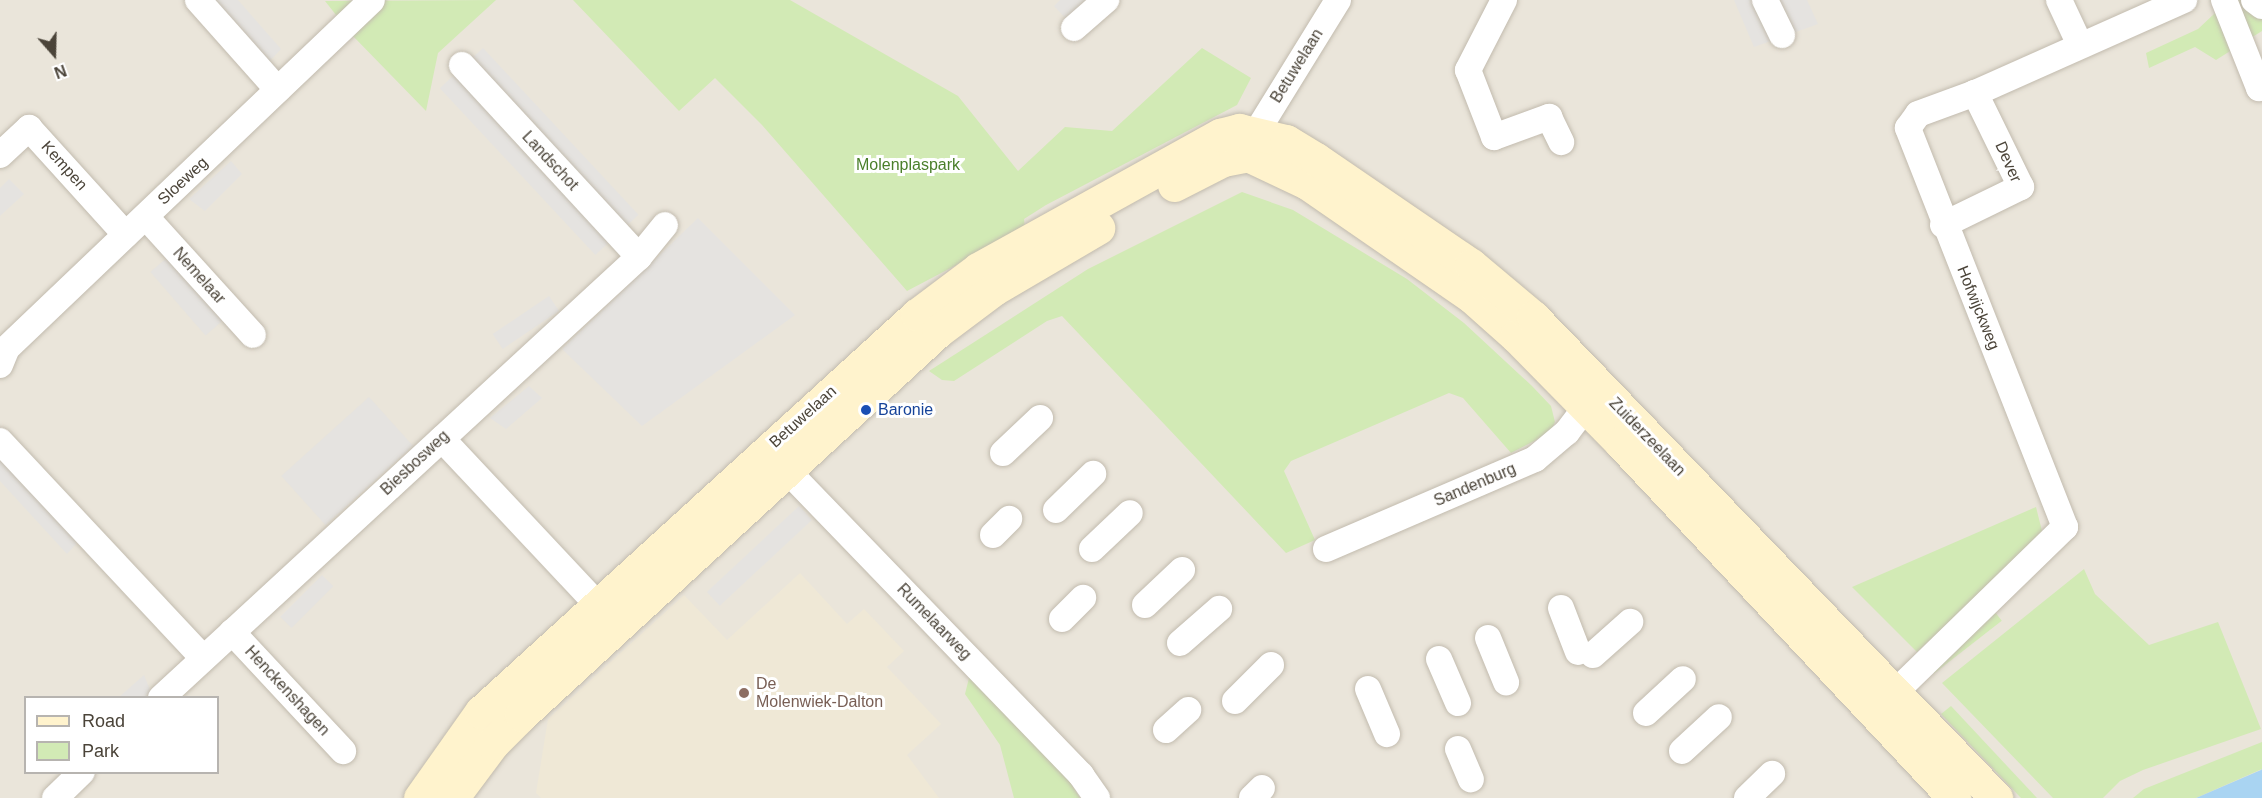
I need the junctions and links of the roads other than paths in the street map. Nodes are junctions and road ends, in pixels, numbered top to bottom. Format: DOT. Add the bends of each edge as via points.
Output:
graph roads {
  1 [pos="198,0"];
  2 [pos="372,0"];
  3 [pos="1106,0"];
  4 [pos="1338,0"];
  5 [pos="1504,0"];
  6 [pos="1765,0"];
  7 [pos="2059,0"];
  8 [pos="2184,0"];
  9 [pos="2224,0"];
  10 [pos="2254,0"];
  11 [pos="2262,6"];
  12 [pos="1074,28"];
  13 [pos="1782,35"];
  14 [pos="2080,45"];
  15 [pos="462,65"];
  16 [pos="2262,87"];
  17 [pos="278,90"];
  18 [pos="1975,93"];
  19 [pos="1561,142"];
  20 [pos="1252,144"];
  21 [pos="0,155"];
  22 [pos="146,217"];
  23 [pos="665,225"];
  24 [pos="1943,225"];
  25 [pos="126,235"];
  26 [pos="639,257"];
  27 [pos="253,335"];
  28 [pos="0,365"];
  29 [pos="1593,397"];
  30 [pos="1040,418"];
  31 [pos="442,439"];
  32 [pos="0,441"];
  33 [pos="1003,453"];
  34 [pos="776,459"];
  35 [pos="1093,474"];
  36 [pos="1056,510"];
  37 [pos="1130,513"];
  38 [pos="1092,549"];
  39 [pos="1326,549"];
  40 [pos="1182,570"];
  41 [pos="1083,598"];
  42 [pos="1145,605"];
  43 [pos="1561,608"];
  44 [pos="1219,609"];
  45 [pos="607,614"];
  46 [pos="1062,619"];
  47 [pos="1630,622"];
  48 [pos="232,632"];
  49 [pos="1488,638"];
  50 [pos="1180,643"];
  51 [pos="202,658"];
  52 [pos="1439,659"];
  53 [pos="1271,665"];
  54 [pos="1683,679"];
  55 [pos="1506,682"];
  56 [pos="1368,689"];
  57 [pos="163,696"];
  58 [pos="1235,701"];
  59 [pos="1458,703"];
  60 [pos="1885,703"];
  61 [pos="1188,710"];
  62 [pos="1646,713"];
  63 [pos="1719,717"];
  64 [pos="1166,730"];
  65 [pos="1387,734"];
  66 [pos="1458,749"];
  67 [pos="343,751"];
  68 [pos="1682,751"];
  69 [pos="80,774"];
  70 [pos="1772,774"];
  71 [pos="1471,779"];
  72 [pos="55,798"];
  73 [pos="420,798"];
  74 [pos="452,798"];
  75 [pos="1097,798"];
  76 [pos="1747,798"];
  77 [pos="1954,798"];
  78 [pos="1996,798"];
  1 -- 17 [label="street"];
  2 -- 17 [label="street, Sloeweg"];
  3 -- 12 [label="street"];
  4 -- 20 [label="street, Betuwelaan"];
  5 -- 19 [label="street" via="1468,70 1494,137 1549,117"];
  6 -- 13 [label="street"];
  7 -- 14 [label="street"];
  8 -- 14 [label="street, Hofwijckweg"];
  9 -- 16 [label="street" via="2259,88"];
  10 -- 11 [label="street"];
  14 -- 18 [label="street, Hofwijckweg"];
  15 -- 26 [label="street, Landschot"];
  17 -- 22 [label="street, Sloeweg"];
  18 -- 24 [label="street, Hofwijckweg" via="1918,114 1908,128"];
  18 -- 24 [label="street, Dever" via="2021,187"];
  20 -- 29 [label="street, Zuiderzeelaan" via="1472,297"];
  20 -- 34 [label="street, Betuwelaan" via="994,289"];
  21 -- 25 [label="street, Kempen" via="29,128"];
  22 -- 25 [label="street, Sloeweg"];
  22 -- 27 [label="street, Nemelaar"];
  23 -- 26 [label="street, Biesbosweg"];
  24 -- 60 [label="street, Hofwijckweg" via="2065,527"];
  25 -- 28 [label="street, Sloeweg" via="7,348"];
  26 -- 31 [label="street, Biesbosweg"];
  29 -- 39 [label="street, Sandenburg" via="1567,432 1534,459"];
  29 -- 60 [label="street, Zuiderzeelaan"];
  30 -- 33 [label="street"];
  31 -- 45 [label="street"];
  31 -- 48 [label="street, Biesbosweg"];
  32 -- 51 [label="street"];
  34 -- 45 [label="street, Betuwelaan"];
  34 -- 75 [label="street, Rumelaarweg" via="1081,775"];
  35 -- 36 [label="street"];
  37 -- 38 [label="street"];
  40 -- 42 [label="street"];
  41 -- 46 [label="street"];
  43 -- 47 [label="street" via="1586,653"];
  44 -- 50 [label="street"];
  45 -- 73 [label="street, Betuwelaan" via="481,712"];
  45 -- 74 [label="street, Betuwelaan" via="493,743"];
  48 -- 51 [label="street, Biesbosweg"];
  48 -- 67 [label="street, Henckenshagen"];
  49 -- 55 [label="street"];
  51 -- 57 [label="street, Biesbosweg"];
  52 -- 59 [label="street"];
  53 -- 58 [label="street"];
  54 -- 62 [label="street"];
  56 -- 65 [label="street"];
  60 -- 77 [label="street, Zuiderzeelaan"];
  60 -- 78 [label="street, Zuiderzeelaan"];
  61 -- 64 [label="street"];
  63 -- 68 [label="street"];
  66 -- 71 [label="street"];
  69 -- 72 [label="street"];
  70 -- 76 [label="street"];
}
